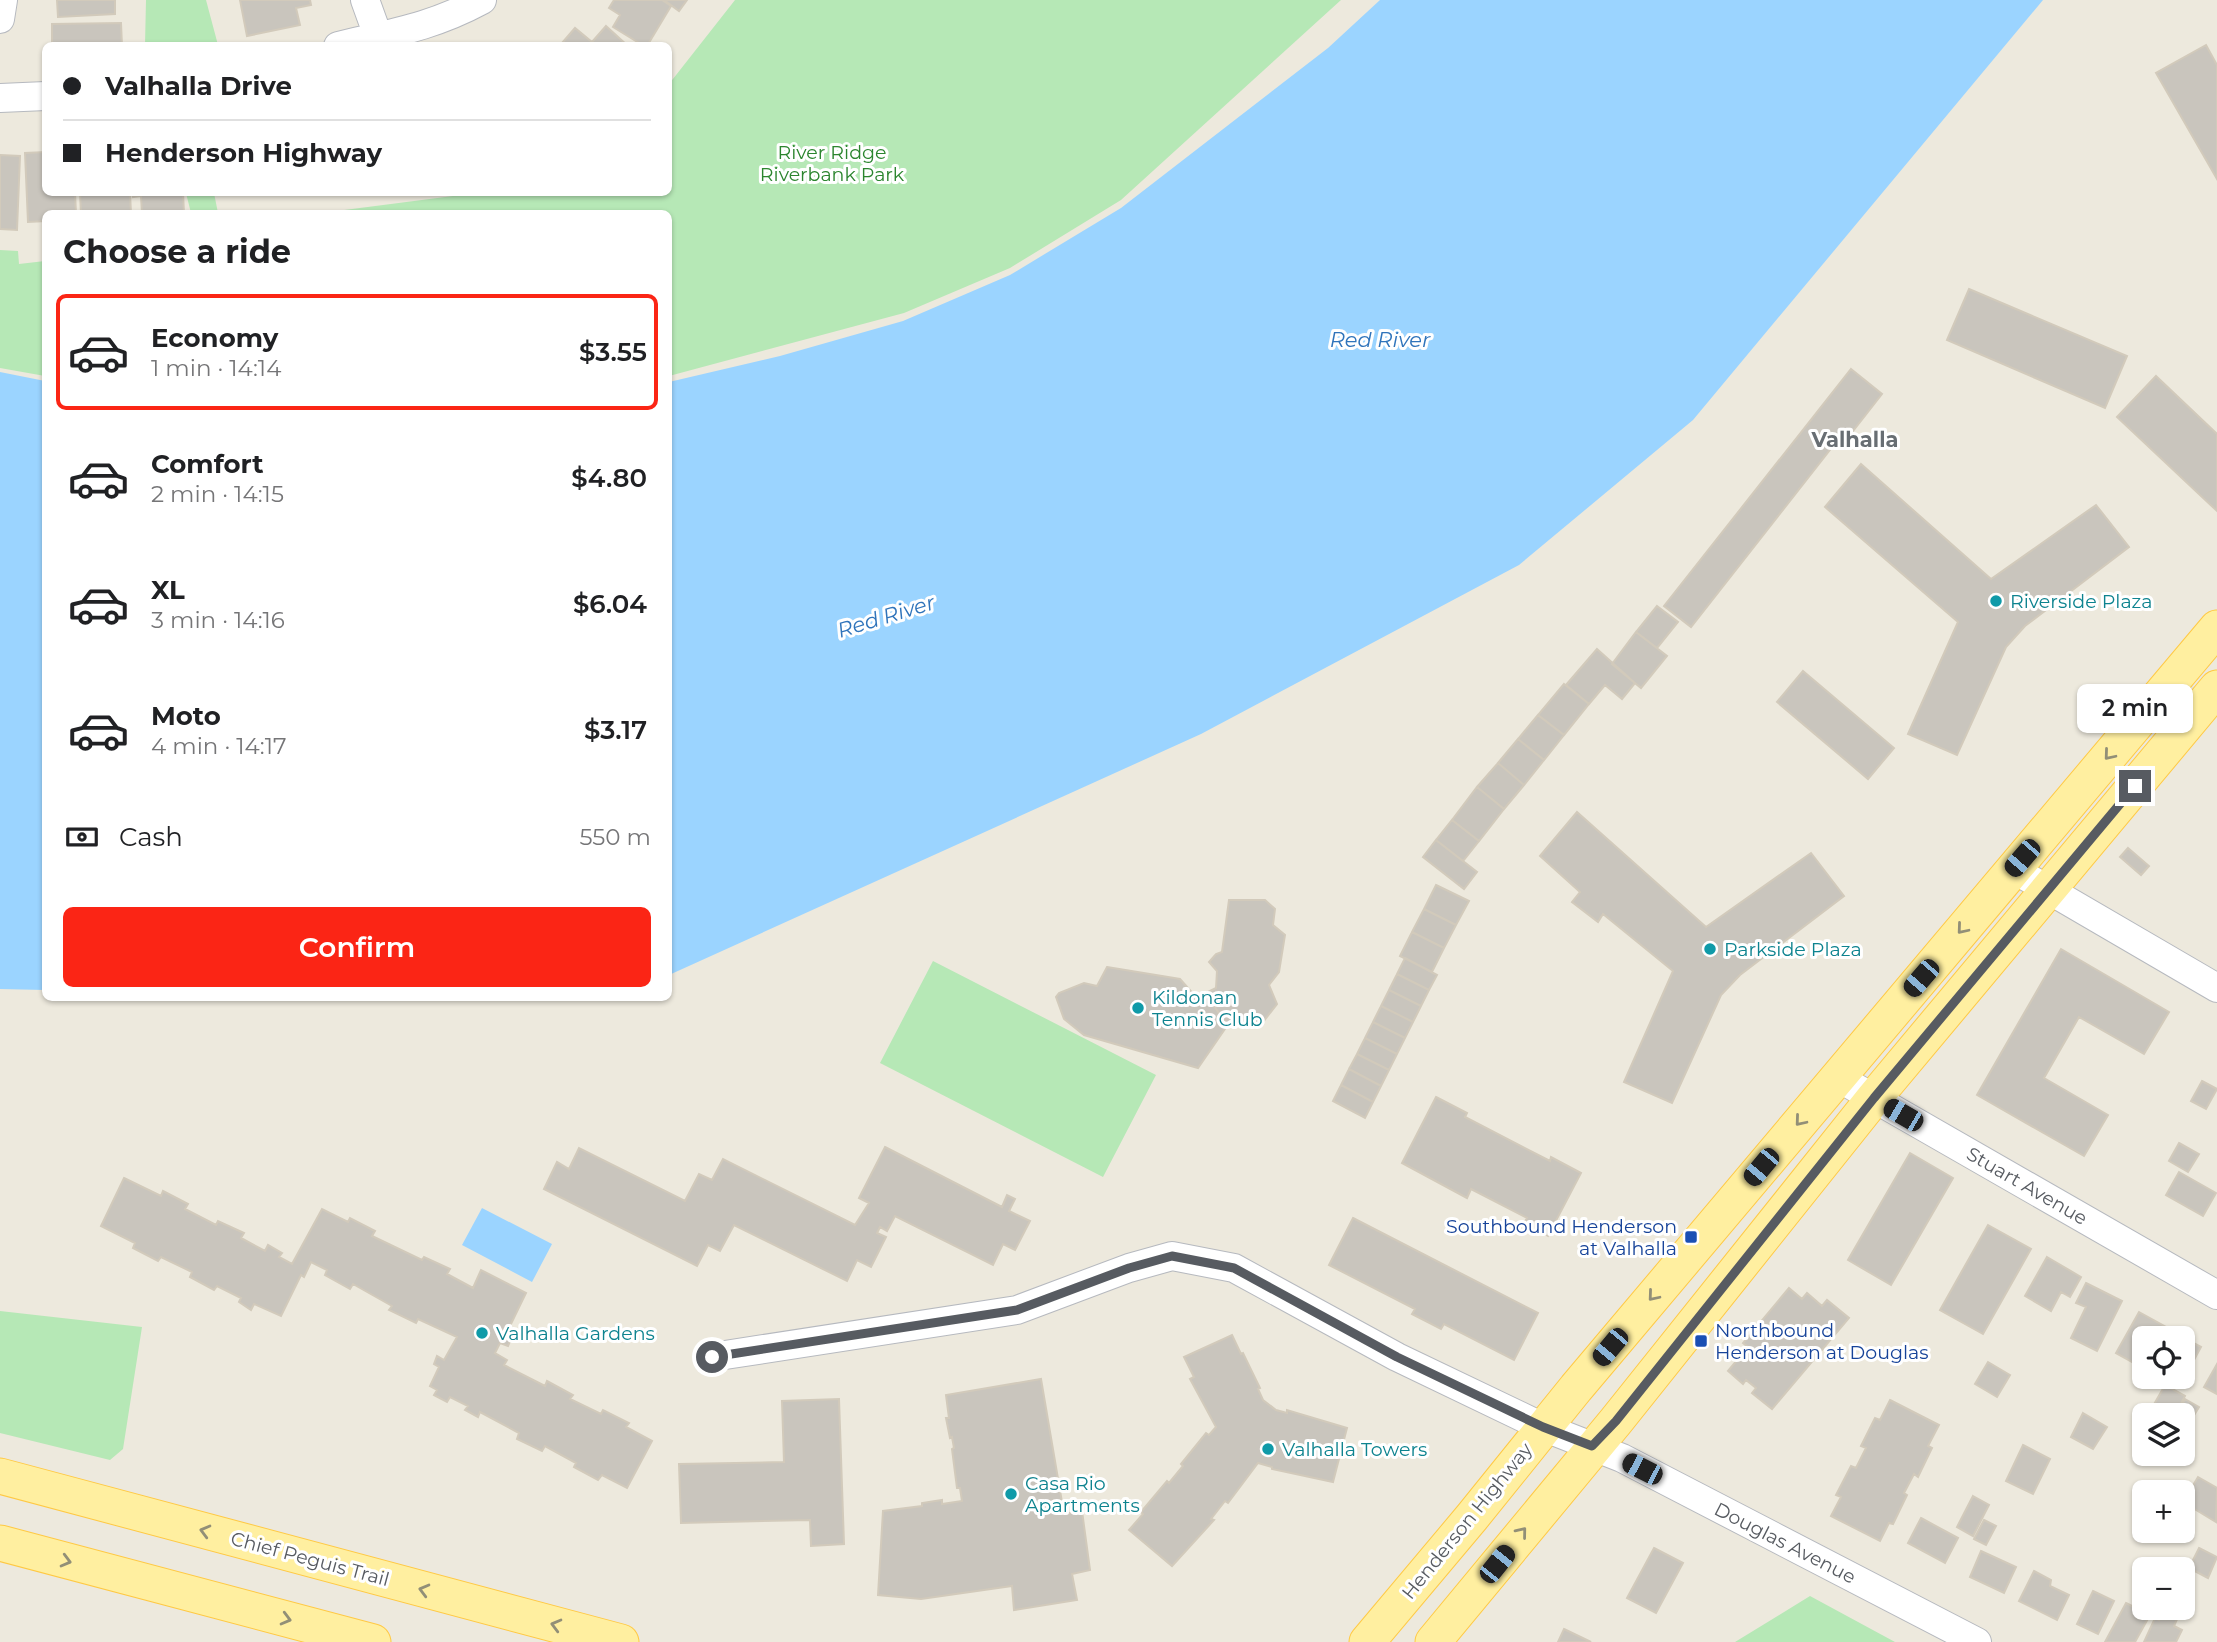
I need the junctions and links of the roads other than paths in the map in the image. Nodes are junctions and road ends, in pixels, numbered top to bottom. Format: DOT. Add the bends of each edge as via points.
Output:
graph roads {
  1 [pos="4,0"];
  2 [pos="365,0"];
  3 [pos="482,0"];
  4 [pos="0,19"];
  5 [pos="378,36"];
  6 [pos="354,42"];
  7 [pos="42,96"];
  8 [pos="0,98"];
  9 [pos="2217,628"];
  10 [pos="2217,688"];
  11 [pos="2013,869"];
  12 [pos="2048,890"];
  13 [pos="2217,988"];
  14 [pos="1837,1077"];
  15 [pos="1874,1098"];
  16 [pos="2217,1295"];
  17 [pos="712,1357"];
  18 [pos="1543,1427"];
  19 [pos="1592,1446"];
  20 [pos="0,1476"];
  21 [pos="0,1543"];
  22 [pos="373,1642"];
  23 [pos="621,1642"];
  24 [pos="1367,1642"];
  25 [pos="1433,1642"];
  26 [pos="1977,1642"];
  1 -- 4 [label="street"];
  2 -- 5 [label="street"];
  3 -- 5 [label="street" via="453,16"];
  5 -- 6 [label="street"];
  7 -- 8 [label="street"];
  9 -- 11 [label="main road, Henderson Highway, one-way"];
  10 -- 12 [label="main road"];
  11 -- 12 [label="street"];
  11 -- 14 [label="main road, Henderson Highway, one-way"];
  12 -- 13 [label="street"];
  12 -- 15 [label="main road"];
  14 -- 15 [label="street, Stuart Avenue"];
  14 -- 18 [label="main road, Henderson Highway, one-way"];
  15 -- 16 [label="street, Stuart Avenue"];
  15 -- 19 [label="main road"];
  17 -- 18 [label="street, Douglas Avenue" via="1017,1310 1172,1256 1234,1268 1397,1357"];
  18 -- 19 [label="street, Douglas Avenue"];
  18 -- 24 [label="main road, Henderson Highway"];
  25 -- 19 [label="main road, one-way"];
  19 -- 26 [label="street, Douglas Avenue"];
  23 -- 20 [label="main road, Chief Peguis Trail, one-way"];
  21 -- 22 [label="main road, one-way"];
}
